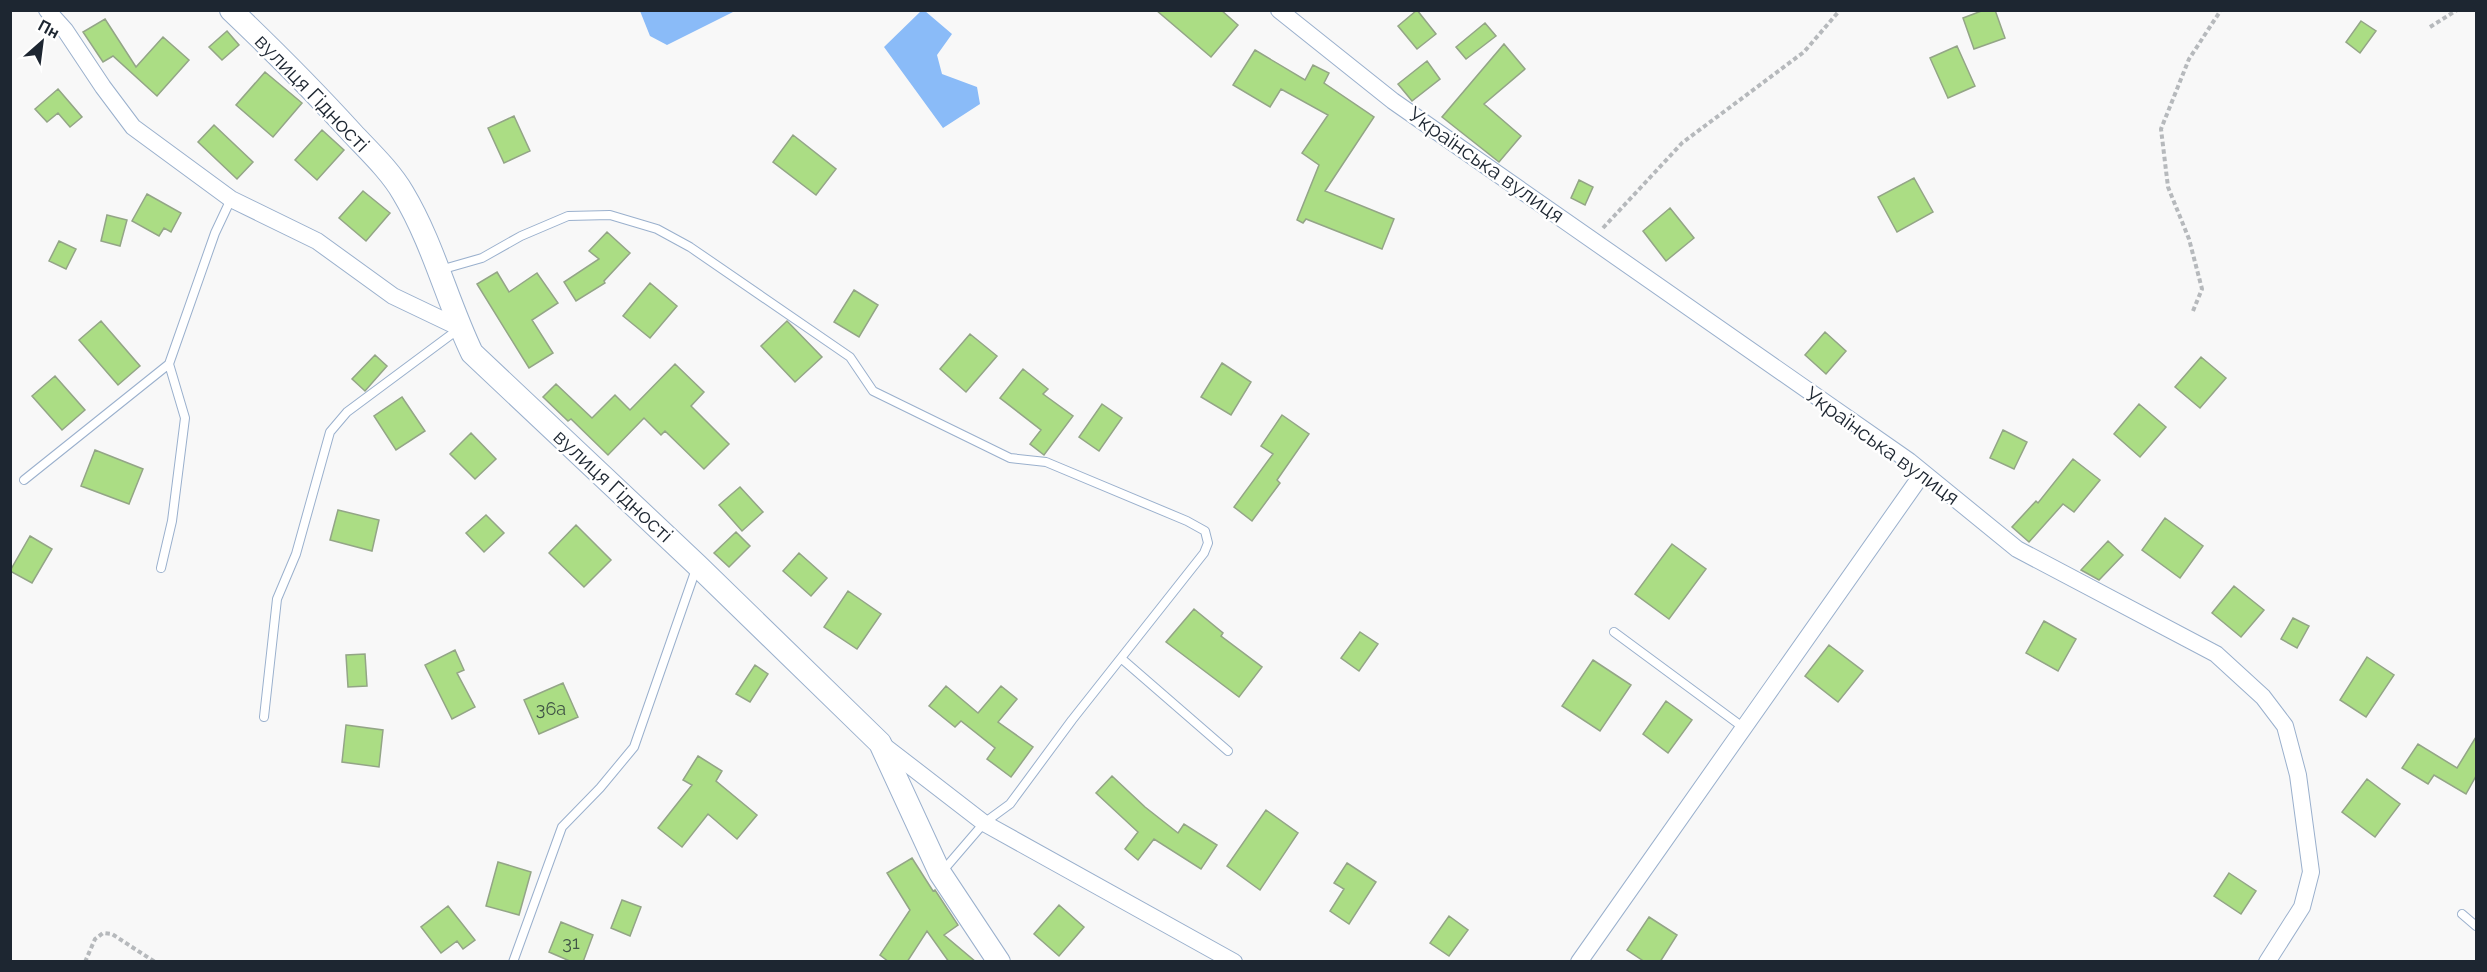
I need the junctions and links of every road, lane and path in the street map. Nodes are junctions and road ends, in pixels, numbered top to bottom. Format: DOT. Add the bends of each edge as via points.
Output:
graph roads {
  1 [pos="47,10"];
  2 [pos="231,10"];
  3 [pos="1279,10"];
  4 [pos="1840,10"];
  5 [pos="2222,10"];
  6 [pos="2457,10"];
  7 [pos="2430,27"];
  8 [pos="231,199"];
  9 [pos="1592,239"];
  10 [pos="440,270"];
  11 [pos="2193,311"];
  12 [pos="460,328"];
  13 [pos="169,364"];
  14 [pos="1923,473"];
  15 [pos="24,480"];
  16 [pos="697,565"];
  17 [pos="161,568"];
  18 [pos="1614,632"];
  19 [pos="1122,658"];
  20 [pos="264,717"];
  21 [pos="1744,728"];
  22 [pos="880,743"];
  23 [pos="1228,751"];
  24 [pos="984,823"];
  25 [pos="940,873"];
  26 [pos="2462,914"];
  27 [pos="2476,926"];
  28 [pos="85,962"];
  29 [pos="154,962"];
  30 [pos="513,962"];
  31 [pos="999,962"];
  32 [pos="1234,962"];
  33 [pos="1579,962"];
  34 [pos="2267,962"];
  1 -- 8 [label="street" via="133,127"];
  2 -- 10 [label="street, вулиця Гідності" via="295,70 403,192"];
  3 -- 9 [label="street, Українська вулиця" via="1393,101"];
  4 -- 9 [label="path" via="1804,52 1682,143"];
  5 -- 11 [label="path" via="2189,59 2161,129 2168,187 2189,239 2202,289"];
  6 -- 7 [label="path"];
  8 -- 12 [label="street" via="317,241 393,296"];
  8 -- 13 [label="lane" via="215,233"];
  9 -- 14 [label="street, Українська вулиця"];
  10 -- 12 [label="street, вулиця Гідності"];
  10 -- 19 [label="lane" via="482,258 568,216 610,215 657,230 690,247 850,357 873,391 1010,458 1046,462 1187,520 1205,531 1209,543"];
  12 -- 16 [label="street, вулиця Гідності" via="472,353"];
  12 -- 20 [label="lane" via="347,412 330,432 296,554 277,599"];
  13 -- 15 [label="lane"];
  13 -- 17 [label="lane" via="185,418 172,521"];
  14 -- 21 [label="street"];
  14 -- 34 [label="street, Українська вулиця" via="2017,549 2216,654 2263,697 2285,726 2298,775 2311,872 2302,907"];
  16 -- 22 [label="street, вулиця Гідності"];
  16 -- 30 [label="lane" via="634,747 562,826"];
  18 -- 21 [label="lane"];
  19 -- 23 [label="lane"];
  19 -- 24 [label="lane" via="1010,804"];
  21 -- 33 [label="street"];
  22 -- 24 [label="street"];
  22 -- 25 [label="street, вулиця Гідності"];
  24 -- 25 [label="lane"];
  24 -- 32 [label="street"];
  25 -- 31 [label="street, вулиця Гідності"];
  26 -- 27 [label="lane"];
  28 -- 29 [label="path" via="95,939 103,933 112,934"];
}
